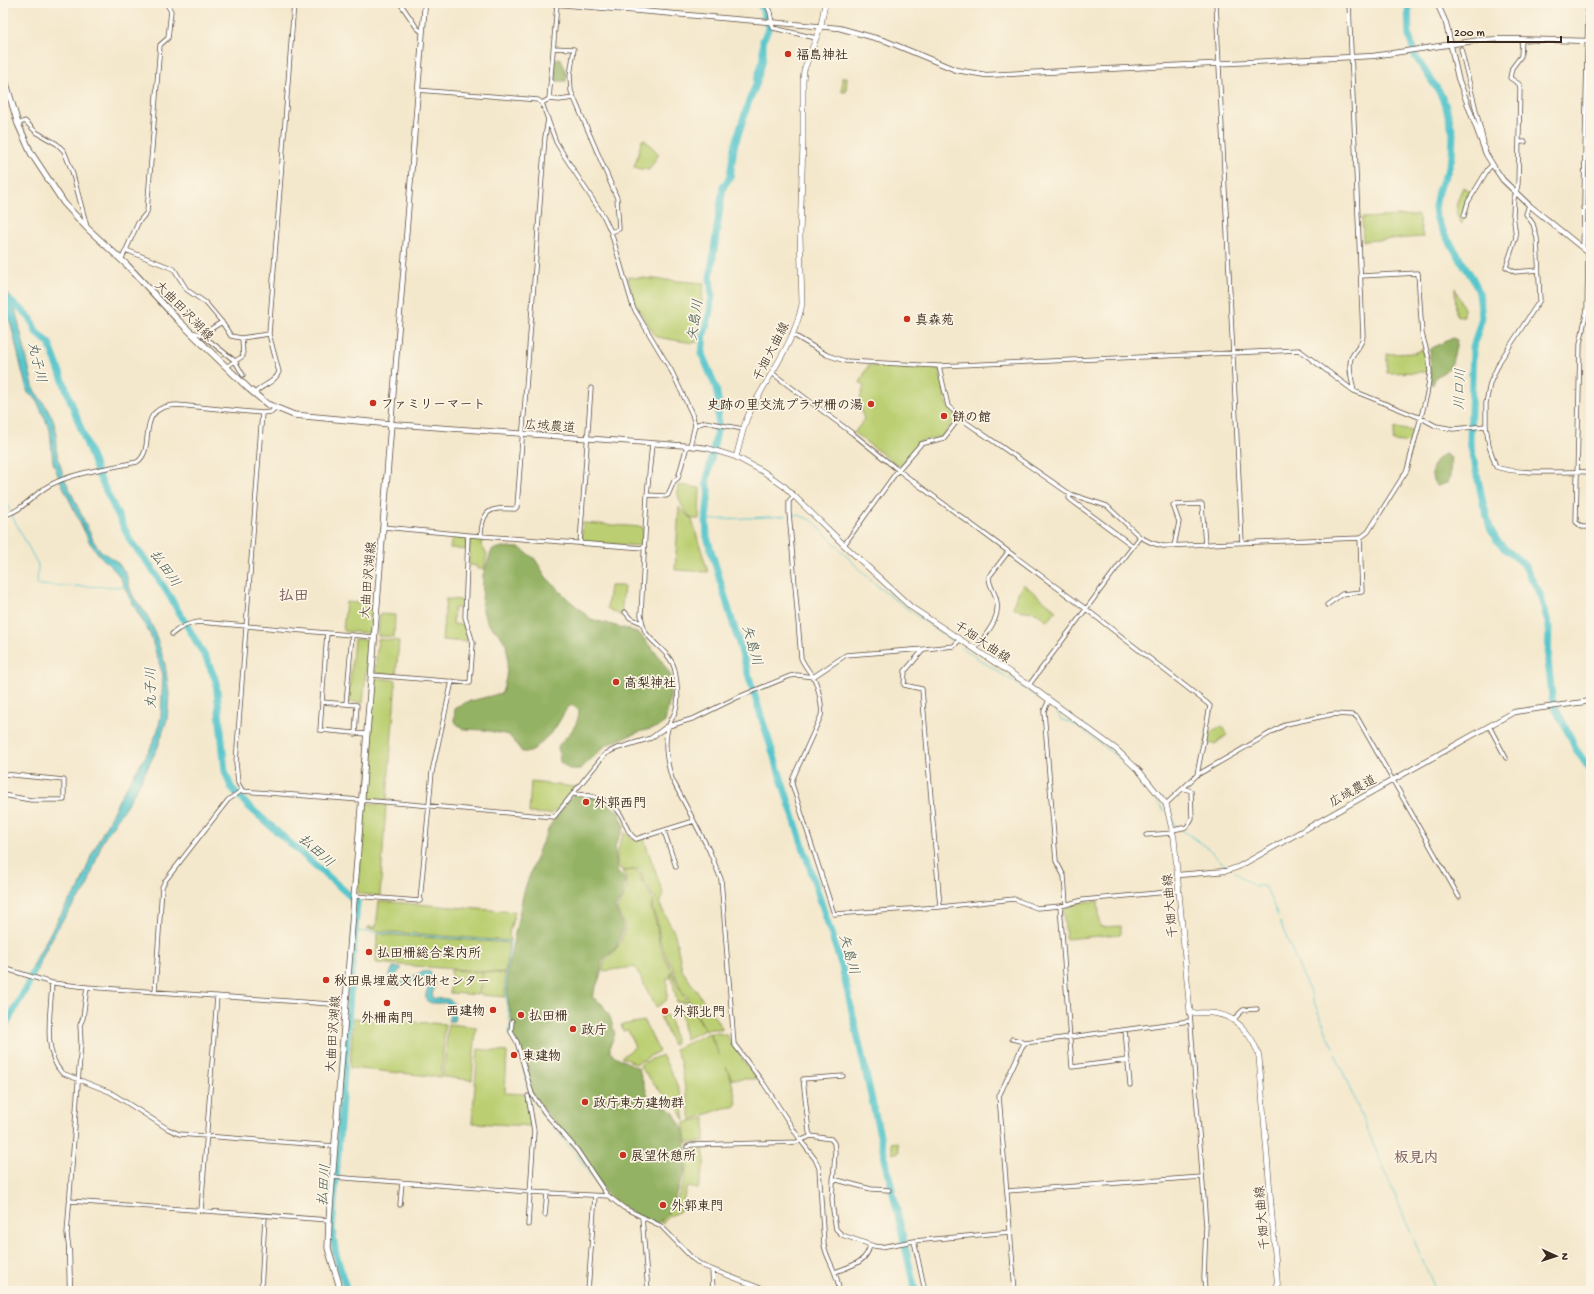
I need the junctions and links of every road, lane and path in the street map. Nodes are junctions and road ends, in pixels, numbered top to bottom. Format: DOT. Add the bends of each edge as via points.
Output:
graph roads {
  1 [pos="166,3"];
  2 [pos="294,3"];
  3 [pos="400,3"];
  4 [pos="425,3"];
  5 [pos="546,3"];
  6 [pos="766,3"];
  7 [pos="825,3"];
  8 [pos="1216,3"];
  9 [pos="1350,3"];
  10 [pos="1437,3"];
  11 [pos="1588,3"];
  12 [pos="557,4"];
  13 [pos="772,21"];
  14 [pos="821,25"];
  15 [pos="422,32"];
  16 [pos="816,38"];
  17 [pos="1522,39"];
  18 [pos="1589,41"];
  19 [pos="1450,44"];
  20 [pos="553,48"];
  21 [pos="1461,49"];
  22 [pos="1352,58"];
  23 [pos="1219,63"];
  24 [pos="3,73"];
  25 [pos="417,90"];
  26 [pos="574,98"];
  27 [pos="549,99"];
  28 [pos="542,103"];
  29 [pos="548,118"];
  30 [pos="18,124"];
  31 [pos="1519,142"];
  32 [pos="1525,142"];
  33 [pos="1486,154"];
  34 [pos="1492,165"];
  35 [pos="1516,193"];
  36 [pos="1529,205"];
  37 [pos="1583,208"];
  38 [pos="1591,208"];
  39 [pos="1464,216"];
  40 [pos="87,228"];
  41 [pos="611,232"];
  42 [pos="1583,248"];
  43 [pos="126,250"];
  44 [pos="1590,254"];
  45 [pos="121,260"];
  46 [pos="1538,270"];
  47 [pos="1361,276"];
  48 [pos="222,322"];
  49 [pos="269,334"];
  50 [pos="792,334"];
  51 [pos="199,336"];
  52 [pos="242,338"];
  53 [pos="224,352"];
  54 [pos="1232,353"];
  55 [pos="218,358"];
  56 [pos="235,361"];
  57 [pos="939,366"];
  58 [pos="226,367"];
  59 [pos="241,369"];
  60 [pos="772,373"];
  61 [pos="233,374"];
  62 [pos="243,375"];
  63 [pos="591,388"];
  64 [pos="1354,391"];
  65 [pos="254,394"];
  66 [pos="274,408"];
  67 [pos="262,413"];
  68 [pos="961,416"];
  69 [pos="1421,418"];
  70 [pos="391,424"];
  71 [pos="695,424"];
  72 [pos="1486,426"];
  73 [pos="743,429"];
  74 [pos="522,434"];
  75 [pos="587,439"];
  76 [pos="652,444"];
  77 [pos="688,446"];
  78 [pos="736,457"];
  79 [pos="898,470"];
  80 [pos="1577,472"];
  81 [pos="1591,472"];
  82 [pos="1070,494"];
  83 [pos="647,495"];
  84 [pos="794,496"];
  85 [pos="3,515"];
  86 [pos="382,527"];
  87 [pos="1591,527"];
  88 [pos="468,535"];
  89 [pos="481,536"];
  90 [pos="1140,537"];
  91 [pos="1360,538"];
  92 [pos="580,543"];
  93 [pos="1242,543"];
  94 [pos="844,545"];
  95 [pos="1205,545"];
  96 [pos="1133,546"];
  97 [pos="1174,546"];
  98 [pos="644,548"];
  99 [pos="1008,552"];
  100 [pos="1327,605"];
  101 [pos="1086,610"];
  102 [pos="625,612"];
  103 [pos="642,623"];
  104 [pos="246,626"];
  105 [pos="328,633"];
  106 [pos="172,634"];
  107 [pos="352,635"];
  108 [pos="374,637"];
  109 [pos="960,639"];
  110 [pos="924,649"];
  111 [pos="975,649"];
  112 [pos="371,675"];
  113 [pos="813,677"];
  114 [pos="452,681"];
  115 [pos="1029,685"];
  116 [pos="1049,700"];
  117 [pos="1591,701"];
  118 [pos="322,702"];
  119 [pos="346,704"];
  120 [pos="669,726"];
  121 [pos="1489,726"];
  122 [pos="355,734"];
  123 [pos="366,734"];
  124 [pos="1506,758"];
  125 [pos="3,774"];
  126 [pos="1197,775"];
  127 [pos="1393,780"];
  128 [pos="1183,788"];
  129 [pos="241,790"];
  130 [pos="574,794"];
  131 [pos="3,796"];
  132 [pos="361,800"];
  133 [pos="1166,804"];
  134 [pos="430,806"];
  135 [pos="694,821"];
  136 [pos="664,831"];
  137 [pos="1174,831"];
  138 [pos="1146,835"];
  139 [pos="676,867"];
  140 [pos="1178,875"];
  141 [pos="1179,892"];
  142 [pos="353,897"];
  143 [pos="1459,897"];
  144 [pos="1066,905"];
  145 [pos="940,906"];
  146 [pos="1060,906"];
  147 [pos="3,968"];
  148 [pos="50,982"];
  149 [pos="87,987"];
  150 [pos="155,992"];
  151 [pos="217,996"];
  152 [pos="345,1005"];
  153 [pos="1257,1009"];
  154 [pos="1190,1013"];
  155 [pos="1234,1020"];
  156 [pos="512,1021"];
  157 [pos="1190,1021"];
  158 [pos="1125,1030"];
  159 [pos="1070,1037"];
  160 [pos="1012,1040"];
  161 [pos="1024,1044"];
  162 [pos="1128,1060"];
  163 [pos="843,1076"];
  164 [pos="79,1080"];
  165 [pos="1130,1085"];
  166 [pos="528,1096"];
  167 [pos="207,1136"];
  168 [pos="811,1136"];
  169 [pos="801,1141"];
  170 [pos="335,1146"];
  171 [pos="687,1147"];
  172 [pos="332,1177"];
  173 [pos="1202,1177"];
  174 [pos="833,1179"];
  175 [pos="402,1182"];
  176 [pos="889,1190"];
  177 [pos="1007,1191"];
  178 [pos="530,1192"];
  179 [pos="547,1193"];
  180 [pos="595,1196"];
  181 [pos="609,1196"];
  182 [pos="70,1201"];
  183 [pos="400,1205"];
  184 [pos="201,1211"];
  185 [pos="545,1215"];
  186 [pos="265,1216"];
  187 [pos="642,1217"];
  188 [pos="329,1220"];
  189 [pos="528,1225"];
  190 [pos="1010,1232"];
  191 [pos="914,1241"];
  192 [pos="870,1245"];
  193 [pos="69,1250"];
  194 [pos="712,1270"];
  195 [pos="835,1272"];
  196 [pos="1591,1290"];
  197 [pos="70,1291"];
  198 [pos="261,1291"];
  199 [pos="341,1291"];
  200 [pos="588,1291"];
  201 [pos="648,1291"];
  202 [pos="713,1291"];
  203 [pos="768,1291"];
  204 [pos="839,1291"];
  205 [pos="925,1291"];
  206 [pos="1015,1291"];
  207 [pos="1205,1291"];
  208 [pos="1278,1291"];
  209 [pos="1588,1291"];
  1 -- 43 [label="street" via="170,18 168,38 160,45 147,212 138,223"];
  2 -- 49 [label="street"];
  3 -- 15 [label="street"];
  4 -- 15 [label="street"];
  5 -- 12 [label="street"];
  6 -- 13 [label="street"];
  7 -- 14 [label="main road, 千畑大曲線"];
  8 -- 23 [label="street"];
  9 -- 22 [label="street"];
  10 -- 19 [label="street" via="1446,23"];
  11 -- 18 [label="street"];
  12 -- 13 [label="street"];
  12 -- 20 [label="street"];
  13 -- 14 [label="street"];
  13 -- 16 [label="street" via="773,28"];
  14 -- 16 [label="main road, 千畑大曲線"];
  14 -- 23 [label="street" via="886,41 956,70 986,75"];
  15 -- 25 [label="street"];
  16 -- 50 [label="main road, 千畑大曲線" via="802,81 802,304"];
  17 -- 18 [label="street"];
  17 -- 19 [label="street"];
  17 -- 31 [label="street" via="1521,56 1512,68 1510,78 1519,84 1520,88"];
  18 -- 37 [label="street"];
  19 -- 22 [label="street"];
  19 -- 33 [label="street" via="1458,78"];
  20 -- 26 [label="street" via="574,49 570,83"];
  20 -- 27 [label="street"];
  21 -- 33 [label="street"];
  22 -- 23 [label="street"];
  22 -- 47 [label="street"];
  23 -- 54 [label="street"];
  24 -- 30 [label="main road, 大曲田沢湖線"];
  25 -- 28 [label="street" via="538,100"];
  25 -- 70 [label="street"];
  26 -- 27 [label="street"];
  26 -- 41 [label="street" via="616,198 619,229"];
  27 -- 28 [label="street"];
  28 -- 29 [label="street"];
  29 -- 41 [label="street" via="556,142"];
  29 -- 74 [label="street"];
  30 -- 40 [label="main road, 大曲田沢湖線" via="31,153 64,203"];
  30 -- 40 [label="street" via="25,121 36,132 64,151 72,170"];
  31 -- 32 [label="street"];
  31 -- 35 [label="street"];
  33 -- 34 [label="street"];
  34 -- 35 [label="street"];
  34 -- 39 [label="street" via="1468,202"];
  35 -- 36 [label="street"];
  35 -- 46 [label="street" via="1513,214 1516,237 1506,267 1515,272"];
  36 -- 42 [label="street"];
  36 -- 46 [label="street" via="1526,214 1533,224 1537,238"];
  37 -- 38 [label="street"];
  37 -- 42 [label="street"];
  40 -- 45 [label="main road, 大曲田沢湖線"];
  41 -- 71 [label="street" via="633,307 672,372"];
  42 -- 44 [label="street"];
  43 -- 45 [label="street"];
  43 -- 48 [label="street" via="174,270 187,290 206,303"];
  44 -- 80 [label="street" via="1588,309 1580,344"];
  45 -- 51 [label="main road, 大曲田沢湖線" via="191,332"];
  46 -- 72 [label="street" via="1540,300 1493,374 1486,403"];
  47 -- 64 [label="street" via="1363,336 1362,343 1351,358"];
  47 -- 69 [label="street" via="1418,273 1422,334 1430,372"];
  48 -- 51 [label="street"];
  48 -- 52 [label="street" via="231,336"];
  49 -- 52 [label="street"];
  49 -- 65 [label="street" via="279,372 275,380 259,388"];
  50 -- 57 [label="street" via="827,355 845,361"];
  50 -- 60 [label="main road, 千畑大曲線"];
  51 -- 53 [label="street"];
  51 -- 55 [label="main road, 大曲田沢湖線"];
  52 -- 56 [label="street" via="243,356"];
  53 -- 55 [label="street"];
  53 -- 56 [label="street"];
  54 -- 57 [label="street"];
  54 -- 64 [label="street" via="1299,350"];
  54 -- 93 [label="street"];
  55 -- 58 [label="main road, 大曲田沢湖線"];
  56 -- 58 [label="street"];
  56 -- 59 [label="street"];
  57 -- 68 [label="street" via="948,406"];
  58 -- 61 [label="main road, 大曲田沢湖線"];
  59 -- 61 [label="street"];
  59 -- 62 [label="street"];
  60 -- 73 [label="main road, 千畑大曲線"];
  60 -- 79 [label="street"];
  61 -- 65 [label="main road, 大曲田沢湖線"];
  63 -- 75 [label="street"];
  64 -- 69 [label="street"];
  65 -- 66 [label="main road, 大曲田沢湖線"];
  66 -- 67 [label="street" via="271,412"];
  66 -- 70 [label="main road, 大曲田沢湖線" via="294,415"];
  67 -- 85 [label="street" via="166,406 152,417 140,460 84,473 50,485 13,512"];
  67 -- 104 [label="street"];
  68 -- 79 [label="street" via="944,438 921,444"];
  68 -- 82 [label="street"];
  69 -- 72 [label="street" via="1436,426"];
  69 -- 91 [label="street" via="1406,470 1368,532"];
  70 -- 74 [label="street, 広域農道"];
  70 -- 86 [label="main road, 大曲田沢湖線"];
  71 -- 73 [label="street" via="705,422"];
  71 -- 77 [label="street"];
  72 -- 80 [label="street" via="1496,467 1503,470"];
  73 -- 78 [label="main road, 千畑大曲線"];
  74 -- 75 [label="street, 広域農道"];
  74 -- 89 [label="street" via="517,507 492,510 483,518"];
  75 -- 76 [label="street, 広域農道"];
  75 -- 92 [label="street"];
  76 -- 77 [label="street, 広域農道"];
  76 -- 83 [label="street"];
  77 -- 78 [label="street, 広域農道" via="707,448"];
  77 -- 83 [label="street" via="678,478 668,494"];
  78 -- 84 [label="main road, 千畑大曲線" via="777,481"];
  79 -- 94 [label="street"];
  79 -- 99 [label="street"];
  80 -- 81 [label="street"];
  80 -- 87 [label="street" via="1576,522 1582,527"];
  82 -- 90 [label="street" via="1107,506"];
  82 -- 96 [label="street" via="1071,500"];
  83 -- 98 [label="street"];
  84 -- 94 [label="main road, 千畑大曲線"];
  84 -- 113 [label="street" via="789,501 789,518 801,658"];
  86 -- 88 [label="street"];
  86 -- 108 [label="main road, 大曲田沢湖線"];
  88 -- 89 [label="street"];
  88 -- 114 [label="street" via="465,617 473,643 470,683"];
  89 -- 92 [label="street"];
  90 -- 96 [label="street"];
  90 -- 97 [label="street" via="1163,546"];
  91 -- 93 [label="street"];
  91 -- 100 [label="street" via="1362,592 1342,594"];
  92 -- 98 [label="street"];
  93 -- 95 [label="street"];
  94 -- 109 [label="main road, 千畑大曲線" via="912,607"];
  95 -- 97 [label="street"];
  95 -- 97 [label="street" via="1202,504 1195,504 1173,505 1179,522"];
  96 -- 101 [label="street"];
  98 -- 103 [label="street"];
  99 -- 101 [label="street"];
  99 -- 111 [label="street" via="989,577 989,584 997,600 996,613 993,625"];
  101 -- 115 [label="street"];
  101 -- 126 [label="street" via="1210,706"];
  102 -- 103 [label="street" via="630,618"];
  103 -- 120 [label="street" via="647,634 668,655 675,669 677,706"];
  104 -- 105 [label="street"];
  104 -- 106 [label="street" via="192,623"];
  104 -- 129 [label="street" via="236,762"];
  105 -- 107 [label="street"];
  105 -- 118 [label="street"];
  107 -- 108 [label="street"];
  107 -- 119 [label="street"];
  108 -- 112 [label="main road, 大曲田沢湖線"];
  109 -- 110 [label="street" via="954,646"];
  109 -- 111 [label="main road, 千畑大曲線"];
  110 -- 113 [label="street" via="846,655"];
  110 -- 145 [label="street" via="905,671 904,685 922,689"];
  111 -- 115 [label="main road, 千畑大曲線"];
  112 -- 114 [label="street"];
  112 -- 123 [label="main road, 大曲田沢湖線"];
  113 -- 120 [label="street" via="794,676 736,698 697,717"];
  113 -- 145 [label="street" via="822,711 792,784 834,914"];
  114 -- 134 [label="street" via="432,772"];
  115 -- 116 [label="main road, 千畑大曲線"];
  116 -- 133 [label="main road, 千畑大曲線" via="1117,750 1140,772"];
  116 -- 144 [label="street" via="1044,711 1056,861 1064,876"];
  117 -- 121 [label="street, 広域農道" via="1514,712"];
  118 -- 119 [label="street"];
  118 -- 122 [label="street" via="320,730"];
  119 -- 122 [label="street" via="357,704"];
  120 -- 130 [label="street" via="650,738 605,754"];
  120 -- 135 [label="street" via="666,746 669,770"];
  121 -- 124 [label="street"];
  121 -- 127 [label="street, 広域農道"];
  122 -- 123 [label="street"];
  123 -- 132 [label="main road, 大曲田沢湖線"];
  125 -- 131 [label="street" via="64,780 64,800 31,800"];
  126 -- 127 [label="street" via="1286,724 1334,714 1357,717"];
  126 -- 128 [label="street"];
  127 -- 140 [label="street, 広域農道" via="1238,867 1226,871"];
  127 -- 143 [label="street"];
  128 -- 133 [label="street"];
  128 -- 137 [label="street" via="1191,791 1192,818 1190,824"];
  129 -- 132 [label="street"];
  129 -- 150 [label="street" via="228,800 162,887"];
  130 -- 134 [label="street" via="554,817"];
  130 -- 136 [label="street" via="583,794 610,803 620,814 631,836 636,839"];
  132 -- 134 [label="street"];
  132 -- 142 [label="main road, 大曲田沢湖線"];
  133 -- 137 [label="main road, 千畑大曲線"];
  134 -- 142 [label="street" via="420,901"];
  135 -- 136 [label="street"];
  135 -- 169 [label="street" via="721,879 734,1044"];
  136 -- 139 [label="street"];
  137 -- 138 [label="street"];
  137 -- 140 [label="main road, 千畑大曲線"];
  140 -- 141 [label="main road, 千畑大曲線"];
  141 -- 144 [label="street" via="1083,900"];
  141 -- 154 [label="main road, 千畑大曲線"];
  142 -- 152 [label="main road, 大曲田沢湖線"];
  144 -- 146 [label="street"];
  145 -- 146 [label="street" via="1014,899 1037,908"];
  146 -- 159 [label="street"];
  147 -- 148 [label="street"];
  148 -- 149 [label="street"];
  148 -- 164 [label="street" via="51,1054 62,1073"];
  149 -- 150 [label="street"];
  149 -- 164 [label="street" via="80,1025"];
  150 -- 151 [label="street"];
  151 -- 152 [label="street"];
  151 -- 167 [label="street"];
  152 -- 170 [label="main road, 大曲田沢湖線"];
  153 -- 155 [label="street" via="1243,1010"];
  154 -- 155 [label="main road, 千畑大曲線" via="1217,1014"];
  154 -- 157 [label="street"];
  155 -- 208 [label="main road, 千畑大曲線" via="1252,1039 1259,1057"];
  156 -- 181 [label="street" via="511,1032 517,1042 532,1094 577,1150"];
  157 -- 158 [label="street"];
  157 -- 173 [label="street"];
  158 -- 159 [label="street"];
  158 -- 162 [label="street"];
  159 -- 161 [label="street"];
  159 -- 162 [label="street" via="1072,1067"];
  160 -- 161 [label="street"];
  161 -- 177 [label="street" via="999,1096"];
  162 -- 165 [label="street"];
  163 -- 168 [label="street" via="803,1079"];
  164 -- 167 [label="street" via="110,1092 173,1132"];
  164 -- 182 [label="street"];
  166 -- 178 [label="street" via="534,1130"];
  167 -- 170 [label="street"];
  167 -- 184 [label="street"];
  168 -- 169 [label="street"];
  168 -- 174 [label="street" via="831,1139 834,1144"];
  169 -- 171 [label="street"];
  169 -- 195 [label="street" via="819,1168 824,1245"];
  170 -- 172 [label="main road, 大曲田沢湖線"];
  172 -- 175 [label="street"];
  172 -- 188 [label="main road, 大曲田沢湖線"];
  173 -- 177 [label="street"];
  173 -- 207 [label="street" via="1206,1226"];
  174 -- 176 [label="street" via="871,1189"];
  174 -- 192 [label="street" via="832,1199 836,1229 842,1235"];
  175 -- 178 [label="street"];
  175 -- 183 [label="street"];
  177 -- 190 [label="street"];
  178 -- 179 [label="street"];
  178 -- 189 [label="street"];
  179 -- 180 [label="street"];
  179 -- 185 [label="street"];
  180 -- 181 [label="street"];
  180 -- 200 [label="street"];
  181 -- 187 [label="street" via="624,1208"];
  182 -- 184 [label="street"];
  182 -- 193 [label="street" via="67,1234"];
  184 -- 186 [label="street"];
  186 -- 188 [label="street"];
  186 -- 198 [label="street"];
  187 -- 194 [label="street" via="661,1226 693,1259"];
  187 -- 201 [label="street"];
  188 -- 199 [label="main road, 大曲田沢湖線" via="328,1248"];
  190 -- 191 [label="street"];
  190 -- 206 [label="street"];
  191 -- 192 [label="street" via="881,1247"];
  191 -- 205 [label="street"];
  192 -- 195 [label="street" via="862,1261"];
  193 -- 197 [label="street"];
  194 -- 202 [label="street"];
  194 -- 203 [label="street"];
  195 -- 204 [label="street"];
  196 -- 209 [label="street"];
}
